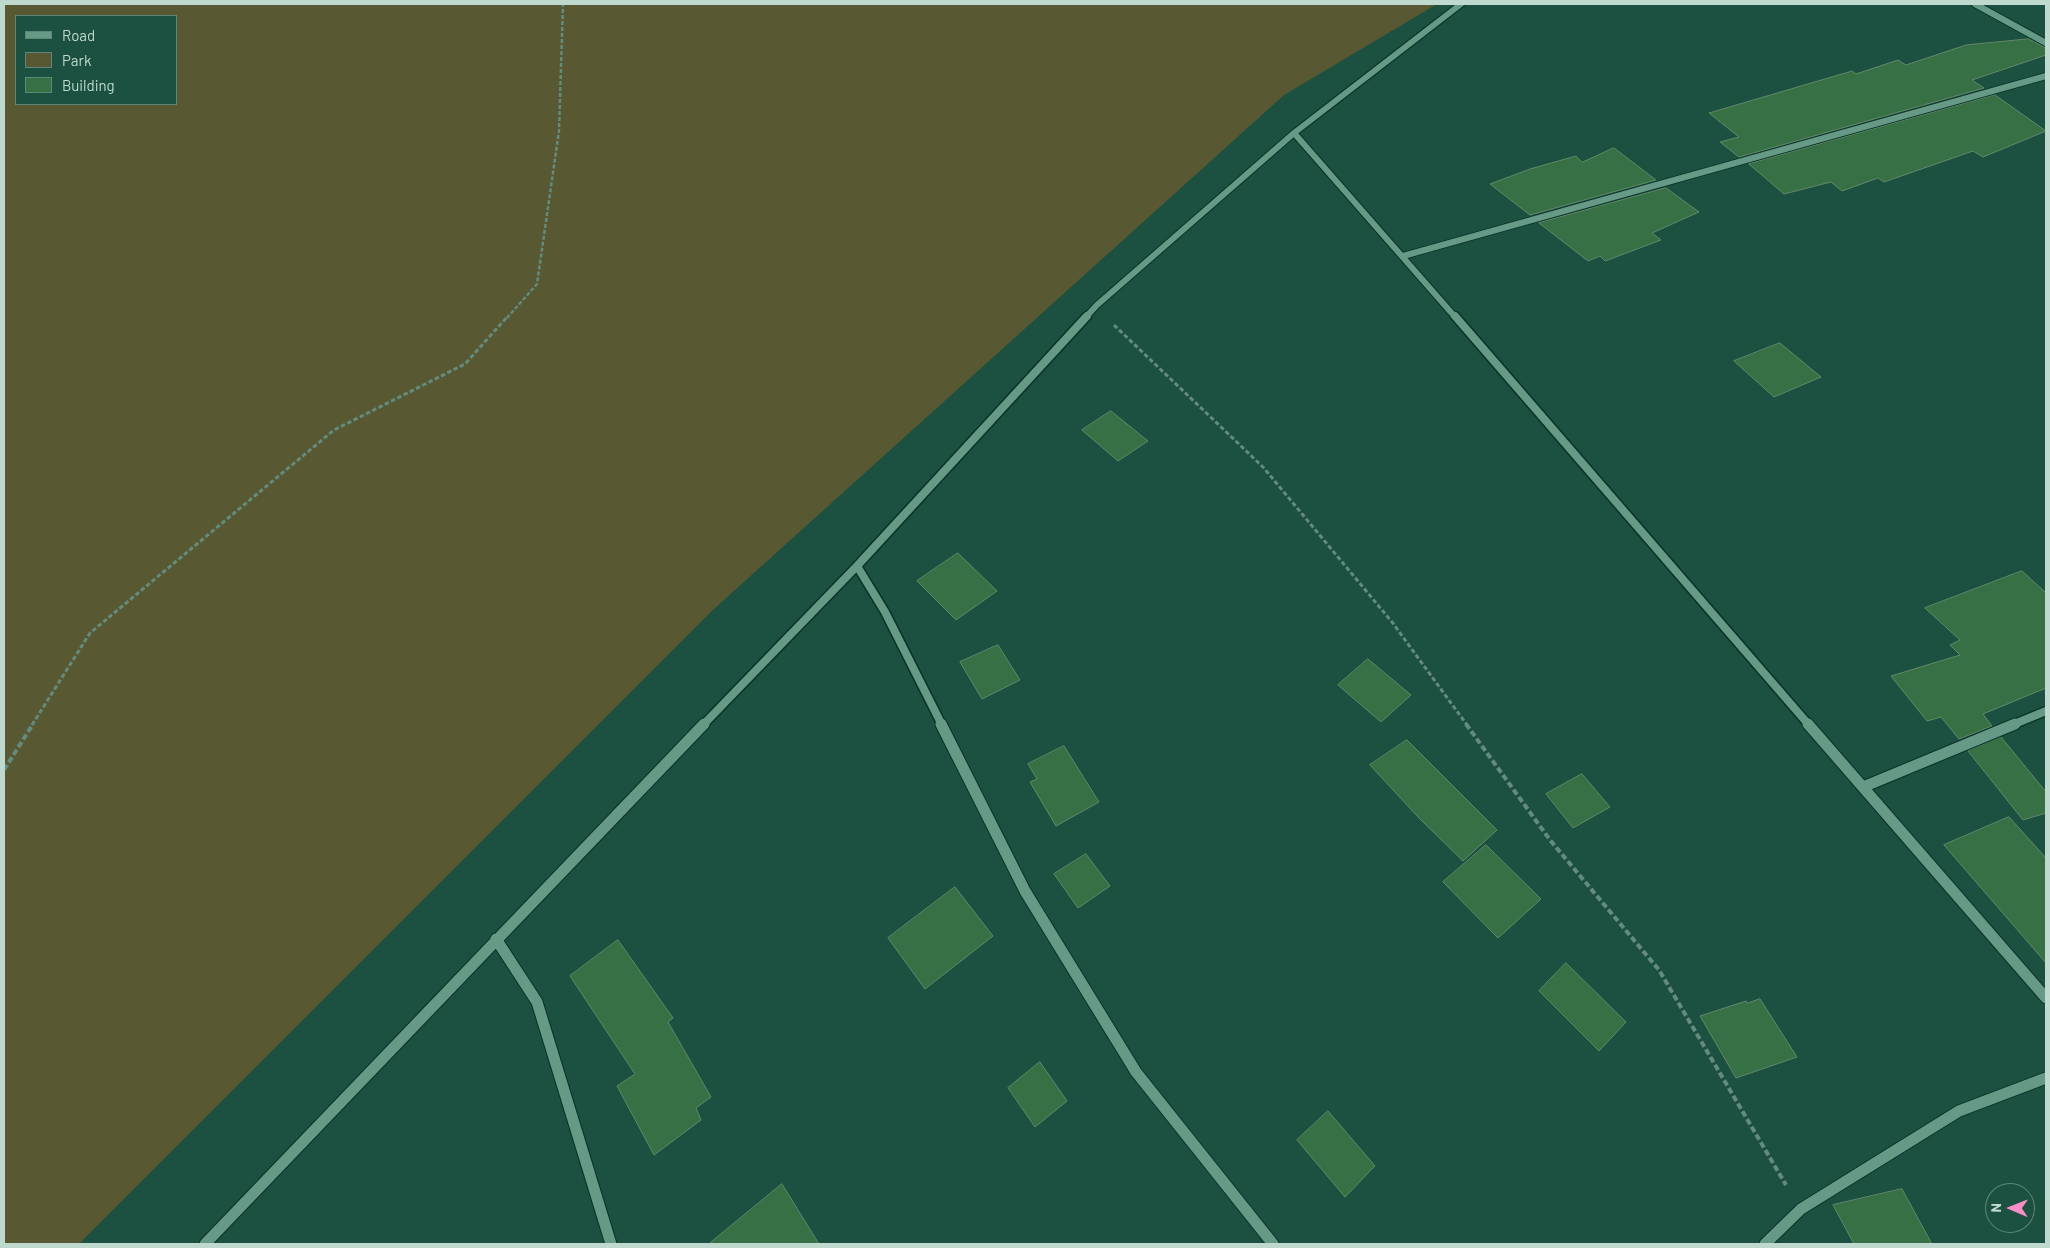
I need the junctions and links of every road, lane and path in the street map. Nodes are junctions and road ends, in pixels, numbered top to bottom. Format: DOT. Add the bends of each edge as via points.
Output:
graph roads {
  1 [pos="563,4"];
  2 [pos="1461,4"];
  3 [pos="1975,4"];
  4 [pos="2046,43"];
  5 [pos="2046,76"];
  6 [pos="1294,133"];
  7 [pos="1404,256"];
  8 [pos="1097,305"];
  9 [pos="856,566"];
  10 [pos="2046,711"];
  11 [pos="4,770"];
  12 [pos="1863,787"];
  13 [pos="496,939"];
  14 [pos="2046,998"];
  15 [pos="2046,1078"];
  16 [pos="1801,1209"];
  17 [pos="205,1244"];
  18 [pos="611,1244"];
  19 [pos="1273,1244"];
  20 [pos="1765,1244"];
  1 -- 11 [label="path" via="560,131 537,284 465,364 334,430 90,633"];
  2 -- 6 [label="street"];
  3 -- 4 [label="street"];
  5 -- 7 [label="street"];
  6 -- 7 [label="street"];
  6 -- 8 [label="street"];
  7 -- 12 [label="street"];
  8 -- 9 [label="street"];
  8 -- 16 [label="path" via="1263,467 1392,622 1550,840 1659,970"];
  9 -- 13 [label="street"];
  9 -- 19 [label="street" via="885,612 1025,891 1136,1072"];
  10 -- 12 [label="street"];
  12 -- 14 [label="street"];
  13 -- 17 [label="street"];
  13 -- 18 [label="street" via="537,1002"];
  15 -- 16 [label="street" via="1960,1111"];
  16 -- 20 [label="street"];
}
